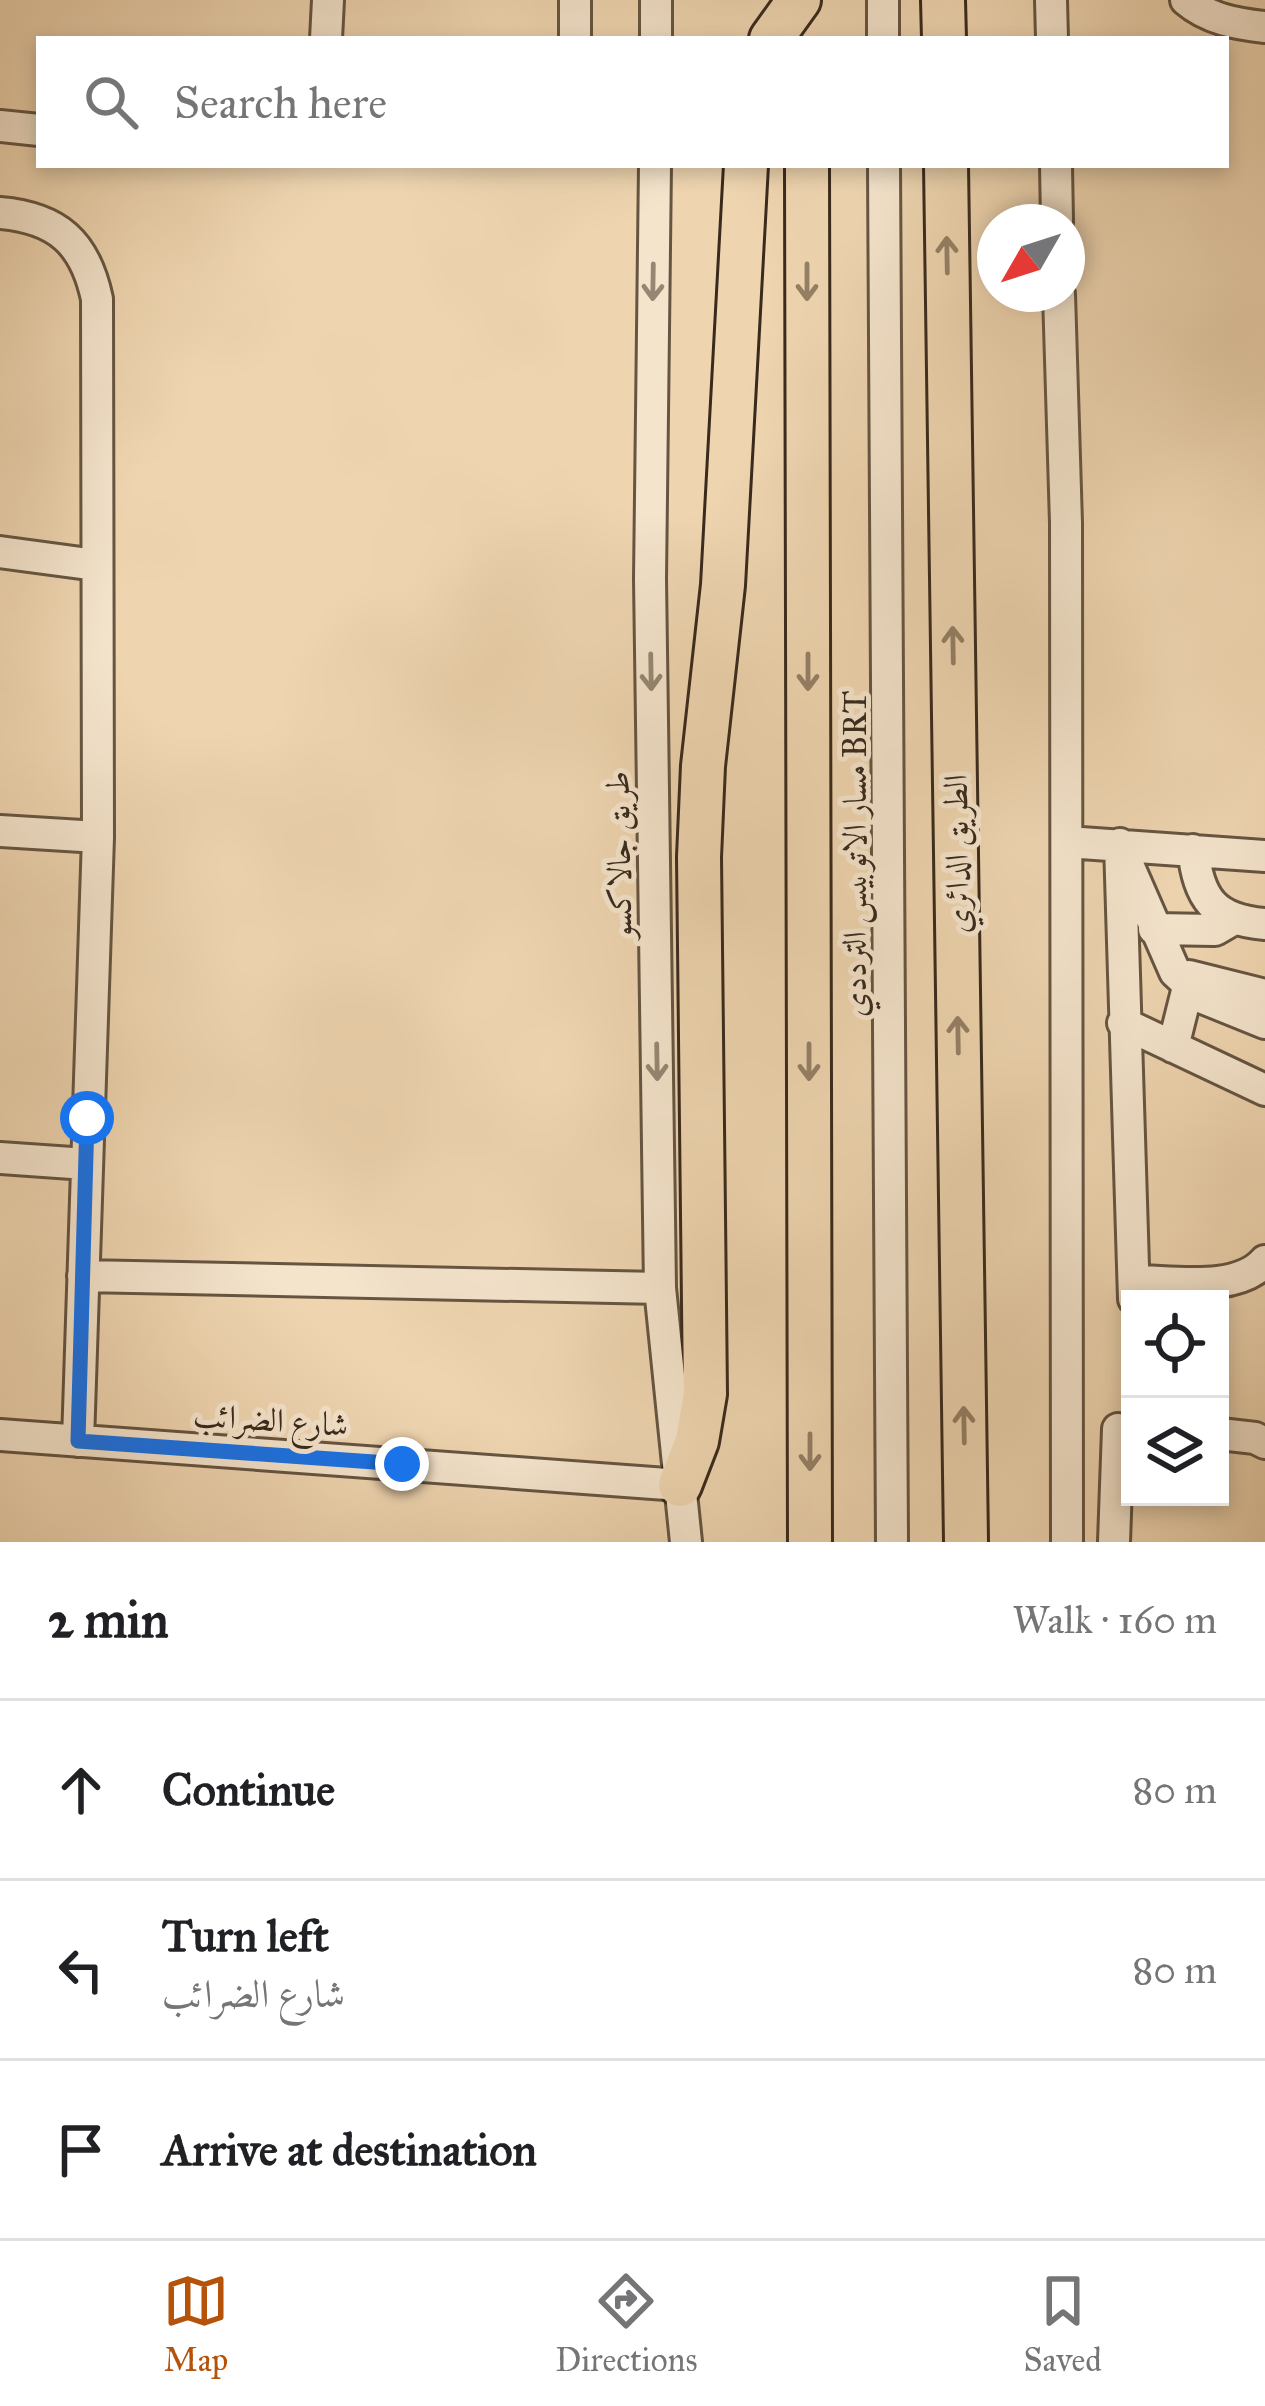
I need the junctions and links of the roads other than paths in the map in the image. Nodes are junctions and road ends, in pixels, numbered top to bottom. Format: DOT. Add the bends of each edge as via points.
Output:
graph roads {
  1 [pos="328,0"];
  2 [pos="575,0"];
  3 [pos="656,0"];
  4 [pos="803,0"];
  5 [pos="883,0"];
  6 [pos="943,0"];
  7 [pos="1052,0"];
  8 [pos="1186,0"];
  9 [pos="1265,27"];
  10 [pos="326,36"];
  11 [pos="575,36"];
  12 [pos="656,36"];
  13 [pos="774,36"];
  14 [pos="807,36"];
  15 [pos="883,36"];
  16 [pos="944,36"];
  17 [pos="1052,36"];
  18 [pos="0,126"];
  19 [pos="36,130"];
  20 [pos="655,168"];
  21 [pos="746,168"];
  22 [pos="807,168"];
  23 [pos="884,168"];
  24 [pos="946,168"];
  25 [pos="1056,168"];
  26 [pos="1057,204"];
  27 [pos="0,213"];
  28 [pos="1060,312"];
  29 [pos="0,552"];
  30 [pos="95,565"];
  31 [pos="0,831"];
  32 [pos="98,837"];
  33 [pos="1067,842"];
  34 [pos="1120,844"];
  35 [pos="1193,850"];
  36 [pos="1265,856"];
  37 [pos="1234,920"];
  38 [pos="1265,925"];
  39 [pos="1154,929"];
  40 [pos="1182,980"];
  41 [pos="1265,995"];
  42 [pos="1123,1023"];
  43 [pos="1265,1023"];
  44 [pos="1173,1047"];
  45 [pos="1265,1090"];
  46 [pos="0,1158"];
  47 [pos="86,1164"];
  48 [pos="1265,1261"];
  49 [pos="82,1276"];
  50 [pos="660,1288"];
  51 [pos="1134,1290"];
  52 [pos="1070,1427"];
  53 [pos="1121,1429"];
  54 [pos="0,1435"];
  55 [pos="1229,1435"];
  56 [pos="78,1441"];
  57 [pos="1265,1443"];
  58 [pos="1121,1463"];
  59 [pos="680,1485"];
  60 [pos="686,1542"];
  61 [pos="810,1542"];
  62 [pos="892,1542"];
  63 [pos="966,1542"];
  64 [pos="1067,1542"];
  65 [pos="1114,1542"];
  1 -- 10 [label="street"];
  2 -- 11 [label="street"];
  3 -- 12 [label="street"];
  4 -- 13 [label="highway"];
  4 -- 14 [label="highway"];
  5 -- 15 [label="street"];
  6 -- 16 [label="highway"];
  7 -- 17 [label="street"];
  8 -- 9 [label="street" via="1235,24"];
  18 -- 19 [label="street"];
  20 -- 50 [label="street, طريق جالاكسو, one-way" via="650,579"];
  21 -- 59 [label="highway" via="699,857 705,1394"];
  22 -- 61 [label="highway, one-way"];
  23 -- 62 [label="street, مسار الاتوبيس الترددي BRT"];
  63 -- 24 [label="highway, الطريق الدائري, one-way"];
  25 -- 26 [label="street"];
  27 -- 30 [label="street" via="50,223 92,272"];
  28 -- 33 [label="street"];
  29 -- 30 [label="street"];
  30 -- 32 [label="street"];
  31 -- 32 [label="street"];
  32 -- 47 [label="street"];
  33 -- 34 [label="street"];
  33 -- 52 [label="street"];
  34 -- 35 [label="street"];
  34 -- 39 [label="street"];
  34 -- 42 [label="street"];
  35 -- 36 [label="street"];
  35 -- 37 [label="street" via="1205,896"];
  37 -- 38 [label="street"];
  37 -- 39 [label="street" via="1215,931"];
  39 -- 40 [label="street"];
  40 -- 41 [label="street"];
  40 -- 43 [label="street" via="1203,998"];
  40 -- 44 [label="street"];
  42 -- 44 [label="street"];
  42 -- 51 [label="street"];
  44 -- 45 [label="street"];
  46 -- 47 [label="street"];
  47 -- 49 [label="street"];
  48 -- 51 [label="street" via="1232,1280"];
  49 -- 50 [label="street"];
  49 -- 56 [label="street"];
  50 -- 59 [label="street, طريق جالاكسو"];
  52 -- 53 [label="street"];
  52 -- 64 [label="street"];
  54 -- 56 [label="street, شارع الضرائب"];
  55 -- 57 [label="street"];
  56 -- 59 [label="street, شارع الضرائب"];
  58 -- 65 [label="street"];
  59 -- 60 [label="street, طريق جالاكسو"];
}
